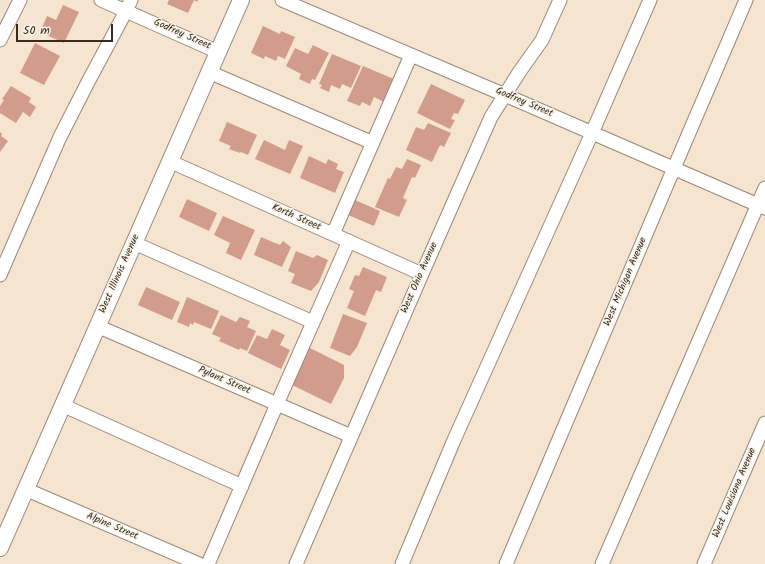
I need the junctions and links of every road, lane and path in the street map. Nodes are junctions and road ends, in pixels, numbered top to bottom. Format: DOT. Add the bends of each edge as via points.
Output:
graph roads {
  1 [pos="20,0"];
  2 [pos="101,0"];
  3 [pos="241,0"];
  4 [pos="282,0"];
  5 [pos="560,0"];
  6 [pos="650,0"];
  7 [pos="746,0"];
  8 [pos="128,5"];
  9 [pos="0,40"];
  10 [pos="218,52"];
  11 [pos="411,55"];
  12 [pos="209,72"];
  13 [pos="505,95"];
  14 [pos="592,133"];
  15 [pos="373,143"];
  16 [pos="170,161"];
  17 [pos="674,168"];
  18 [pos="765,188"];
  19 [pos="761,206"];
  20 [pos="333,234"];
  21 [pos="349,241"];
  22 [pos="134,242"];
  23 [pos="422,274"];
  24 [pos="0,275"];
  25 [pos="313,322"];
  26 [pos="97,326"];
  27 [pos="277,404"];
  28 [pos="62,405"];
  29 [pos="765,423"];
  30 [pos="351,436"];
  31 [pos="242,486"];
  32 [pos="25,489"];
  33 [pos="1,543"];
  34 [pos="199,564"];
  35 [pos="208,564"];
  36 [pos="296,564"];
  37 [pos="402,564"];
  38 [pos="506,564"];
  39 [pos="602,564"];
  40 [pos="704,564"];
  1 -- 9 [label="street"];
  2 -- 8 [label="street, Godfrey Street"];
  3 -- 10 [label="main road, West Illinois Avenue"];
  4 -- 11 [label="street, Godfrey Street"];
  5 -- 13 [label="street, West Ohio Avenue" via="542,40"];
  6 -- 14 [label="street"];
  7 -- 17 [label="street, West Michigan Avenue"];
  8 -- 10 [label="street, Godfrey Street"];
  8 -- 24 [label="street" via="60,137"];
  10 -- 12 [label="main road, West Illinois Avenue"];
  11 -- 13 [label="street, Godfrey Street"];
  11 -- 15 [label="street"];
  12 -- 15 [label="street"];
  12 -- 16 [label="main road, West Illinois Avenue"];
  13 -- 14 [label="street, Godfrey Street"];
  13 -- 23 [label="street, West Ohio Avenue" via="491,117"];
  14 -- 17 [label="street, Godfrey Street"];
  14 -- 37 [label="street" via="454,440"];
  15 -- 20 [label="street"];
  16 -- 20 [label="street, Kerth Street"];
  16 -- 22 [label="main road, West Illinois Avenue"];
  17 -- 19 [label="street, Godfrey Street"];
  17 -- 38 [label="street, West Michigan Avenue"];
  18 -- 19 [label="street"];
  19 -- 39 [label="street"];
  20 -- 21 [label="street, Kerth Street"];
  21 -- 23 [label="street, Kerth Street"];
  21 -- 25 [label="street"];
  22 -- 25 [label="street"];
  22 -- 26 [label="main road, West Illinois Avenue"];
  23 -- 30 [label="street, West Ohio Avenue"];
  25 -- 27 [label="street"];
  26 -- 27 [label="street, Pylant Street"];
  26 -- 28 [label="main road, West Illinois Avenue"];
  27 -- 30 [label="street, Pylant Street"];
  27 -- 31 [label="street"];
  28 -- 31 [label="street"];
  28 -- 32 [label="main road, West Illinois Avenue"];
  29 -- 40 [label="street, West Louisiana Avenue"];
  30 -- 36 [label="street, West Ohio Avenue"];
  31 -- 35 [label="street"];
  32 -- 33 [label="main road, West Illinois Avenue"];
  32 -- 34 [label="street, Alpine Street"];
}
